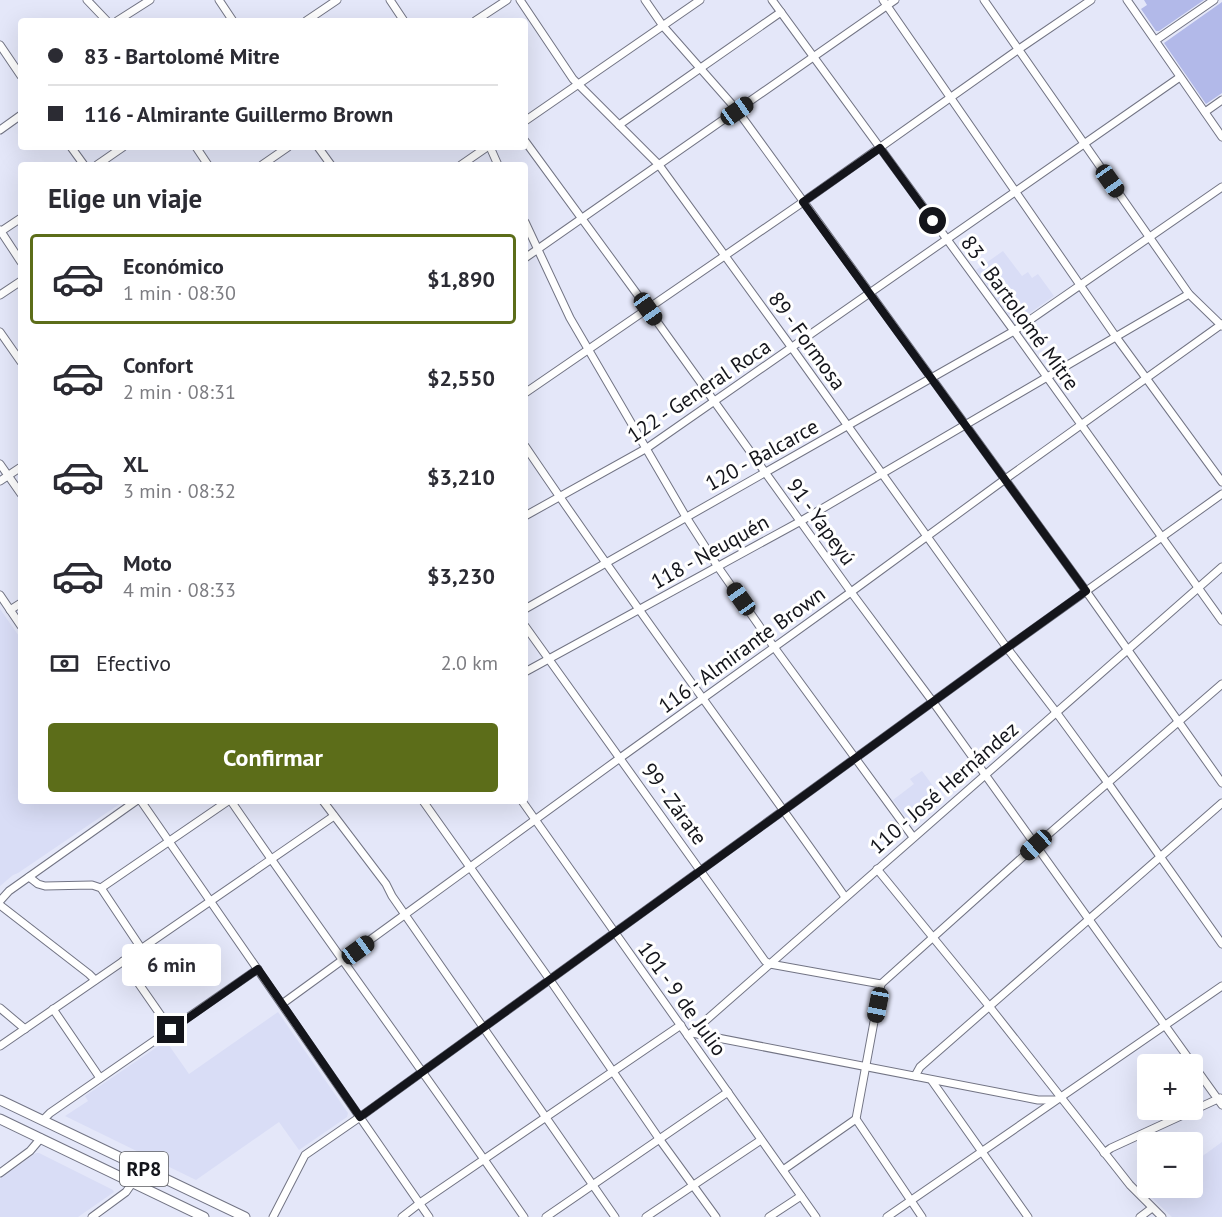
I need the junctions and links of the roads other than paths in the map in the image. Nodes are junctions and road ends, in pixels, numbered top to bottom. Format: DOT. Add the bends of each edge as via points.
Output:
graph roads {
  1 [pos="87,0"];
  2 [pos="150,0"];
  3 [pos="219,0"];
  4 [pos="337,0"];
  5 [pos="390,0"];
  6 [pos="507,0"];
  7 [pos="520,0"];
  8 [pos="645,0"];
  9 [pos="700,0"];
  10 [pos="772,0"];
  11 [pos="895,0"];
  12 [pos="984,0"];
  13 [pos="1091,0"];
  14 [pos="1127,0"];
  15 [pos="1215,0"];
  16 [pos="885,3"];
  17 [pos="781,12"];
  18 [pos="104,18"];
  19 [pos="122,18"];
  20 [pos="230,18"];
  21 [pos="310,18"];
  22 [pos="402,18"];
  23 [pos="480,18"];
  24 [pos="663,26"];
  25 [pos="1156,40"];
  26 [pos="0,45"];
  27 [pos="1018,49"];
  28 [pos="813,57"];
  29 [pos="699,68"];
  30 [pos="18,69"];
  31 [pos="1180,78"];
  32 [pos="578,84"];
  33 [pos="950,99"];
  34 [pos="1222,100"];
  35 [pos="737,111"];
  36 [pos="1205,112"];
  37 [pos="18,117"];
  38 [pos="528,119"];
  39 [pos="619,125"];
  40 [pos="0,130"];
  41 [pos="1222,137"];
  42 [pos="1084,144"];
  43 [pos="528,145"];
  44 [pos="880,148"];
  45 [pos="119,150"];
  46 [pos="284,150"];
  47 [pos="484,150"];
  48 [pos="101,162"];
  49 [pos="266,162"];
  50 [pos="466,162"];
  51 [pos="659,165"];
  52 [pos="1222,187"];
  53 [pos="1016,192"];
  54 [pos="803,202"];
  55 [pos="581,218"];
  56 [pos="18,220"];
  57 [pos="528,228"];
  58 [pos="0,232"];
  59 [pos="1149,237"];
  60 [pos="947,240"];
  61 [pos="538,249"];
  62 [pos="725,255"];
  63 [pos="528,256"];
  64 [pos="18,258"];
  65 [pos="18,283"];
  66 [pos="1080,285"];
  67 [pos="869,293"];
  68 [pos="1189,294"];
  69 [pos="0,295"];
  70 [pos="648,309"];
  71 [pos="1222,325"];
  72 [pos="1014,331"];
  73 [pos="0,332"];
  74 [pos="1116,337"];
  75 [pos="3,342"];
  76 [pos="792,348"];
  77 [pos="589,350"];
  78 [pos="18,359"];
  79 [pos="930,378"];
  80 [pos="1047,378"];
  81 [pos="1145,378"];
  82 [pos="528,391"];
  83 [pos="714,402"];
  84 [pos="965,425"];
  85 [pos="1080,425"];
  86 [pos="848,426"];
  87 [pos="647,448"];
  88 [pos="528,450"];
  89 [pos="0,464"];
  90 [pos="18,469"];
  91 [pos="765,473"];
  92 [pos="883,474"];
  93 [pos="8,475"];
  94 [pos="1004,480"];
  95 [pos="0,481"];
  96 [pos="1222,483"];
  97 [pos="18,490"];
  98 [pos="1222,494"];
  99 [pos="559,497"];
  100 [pos="528,514"];
  101 [pos="686,517"];
  102 [pos="801,521"];
  103 [pos="928,536"];
  104 [pos="1161,536"];
  105 [pos="605,563"];
  106 [pos="718,567"];
  107 [pos="1222,567"];
  108 [pos="1198,588"];
  109 [pos="1086,591"];
  110 [pos="851,592"];
  111 [pos="0,595"];
  112 [pos="18,605"];
  113 [pos="528,607"];
  114 [pos="10,610"];
  115 [pos="639,611"];
  116 [pos="1222,621"];
  117 [pos="18,622"];
  118 [pos="528,630"];
  119 [pos="774,646"];
  120 [pos="1007,648"];
  121 [pos="1127,650"];
  122 [pos="549,659"];
  123 [pos="528,670"];
  124 [pos="1222,684"];
  125 [pos="702,699"];
  126 [pos="933,702"];
  127 [pos="1056,712"];
  128 [pos="1179,722"];
  129 [pos="620,758"];
  130 [pos="855,758"];
  131 [pos="984,775"];
  132 [pos="1108,783"];
  133 [pos="1222,783"];
  134 [pos="1222,803"];
  135 [pos="132,804"];
  136 [pos="143,804"];
  137 [pos="225,804"];
  138 [pos="232,804"];
  139 [pos="325,804"];
  140 [pos="425,804"];
  141 [pos="524,804"];
  142 [pos="784,810"];
  143 [pos="334,816"];
  144 [pos="536,820"];
  145 [pos="913,837"];
  146 [pos="169,841"];
  147 [pos="1036,845"];
  148 [pos="1160,857"];
  149 [pos="271,860"];
  150 [pos="471,867"];
  151 [pos="877,869"];
  152 [pos="701,870"];
  153 [pos="29,877"];
  154 [pos="101,888"];
  155 [pos="845,897"];
  156 [pos="211,900"];
  157 [pos="0,903"];
  158 [pos="406,915"];
  159 [pos="1089,920"];
  160 [pos="614,933"];
  161 [pos="933,937"];
  162 [pos="1222,944"];
  163 [pos="141,948"];
  164 [pos="123,961"];
  165 [pos="342,961"];
  166 [pos="770,964"];
  167 [pos="258,969"];
  168 [pos="95,980"];
  169 [pos="550,980"];
  170 [pos="882,984"];
  171 [pos="1222,986"];
  172 [pos="282,1004"];
  173 [pos="989,1006"];
  174 [pos="0,1008"];
  175 [pos="53,1009"];
  176 [pos="681,1025"];
  177 [pos="1165,1025"];
  178 [pos="483,1028"];
  179 [pos="25,1029"];
  180 [pos="171,1030"];
  181 [pos="690,1034"];
  182 [pos="0,1046"];
  183 [pos="866,1067"];
  184 [pos="422,1071"];
  185 [pos="613,1071"];
  186 [pos="915,1076"];
  187 [pos="100,1078"];
  188 [pos="932,1080"];
  189 [pos="728,1092"];
  190 [pos="1058,1099"];
  191 [pos="0,1100"];
  192 [pos="1221,1100"];
  193 [pos="360,1117"];
  194 [pos="547,1117"];
  195 [pos="0,1119"];
  196 [pos="856,1119"];
  197 [pos="43,1120"];
  198 [pos="40,1138"];
  199 [pos="660,1140"];
  200 [pos="761,1140"];
  201 [pos="982,1151"];
  202 [pos="1104,1153"];
  203 [pos="484,1159"];
  204 [pos="783,1170"];
  205 [pos="0,1173"];
  206 [pos="133,1182"];
  207 [pos="594,1185"];
  208 [pos="693,1186"];
  209 [pos="801,1196"];
  210 [pos="911,1201"];
  211 [pos="420,1203"];
  212 [pos="1152,1208"];
  213 [pos="92,1217"];
  214 [pos="204,1217"];
  215 [pos="245,1217"];
  216 [pos="273,1217"];
  217 [pos="402,1217"];
  218 [pos="429,1217"];
  219 [pos="524,1217"];
  220 [pos="546,1217"];
  221 [pos="615,1217"];
  222 [pos="646,1217"];
  223 [pos="716,1217"];
  224 [pos="769,1217"];
  225 [pos="816,1217"];
  226 [pos="887,1217"];
  227 [pos="922,1217"];
  228 [pos="1028,1217"];
  229 [pos="1140,1217"];
  230 [pos="1162,1217"];
  1 -- 18 [label="street"];
  2 -- 19 [label="street"];
  3 -- 20 [label="street"];
  4 -- 21 [label="street"];
  5 -- 22 [label="street"];
  6 -- 23 [label="street"];
  7 -- 32 [label="street, 89 - Formosa"];
  8 -- 24 [label="street"];
  9 -- 24 [label="street"];
  10 -- 17 [label="street, 83 - Bartolomé Mitre"];
  11 -- 16 [label="street"];
  12 -- 27 [label="street"];
  13 -- 27 [label="street"];
  14 -- 25 [label="street"];
  15 -- 25 [label="street"];
  16 -- 28 [label="street"];
  16 -- 33 [label="street"];
  17 -- 28 [label="street, 83 - Bartolomé Mitre"];
  17 -- 29 [label="street"];
  24 -- 29 [label="street"];
  24 -- 32 [label="street"];
  25 -- 31 [label="street"];
  26 -- 30 [label="street"];
  27 -- 33 [label="street"];
  27 -- 42 [label="street"];
  28 -- 35 [label="street"];
  28 -- 44 [label="street, 83 - Bartolomé Mitre"];
  29 -- 35 [label="street"];
  29 -- 39 [label="street"];
  31 -- 36 [label="street"];
  31 -- 42 [label="street, 122 - General Roca"];
  32 -- 38 [label="street"];
  32 -- 39 [label="street, 89 - Formosa"];
  33 -- 44 [label="street"];
  33 -- 53 [label="street"];
  34 -- 36 [label="street"];
  35 -- 51 [label="street"];
  35 -- 54 [label="street"];
  36 -- 41 [label="street"];
  37 -- 40 [label="street"];
  39 -- 51 [label="street, 89 - Formosa"];
  42 -- 53 [label="street, 122 - General Roca"];
  42 -- 59 [label="street"];
  43 -- 55 [label="street, 91 - Yapeyú"];
  44 -- 54 [label="street"];
  44 -- 60 [label="street, 83 - Bartolomé Mitre"];
  45 -- 48 [label="street"];
  46 -- 49 [label="street"];
  47 -- 50 [label="street"];
  51 -- 55 [label="street"];
  51 -- 62 [label="street, 89 - Formosa"];
  52 -- 59 [label="street, 120 - Balcarce"];
  53 -- 60 [label="street, 122 - General Roca"];
  53 -- 66 [label="street"];
  54 -- 62 [label="street"];
  54 -- 67 [label="street"];
  55 -- 61 [label="street"];
  55 -- 70 [label="street, 91 - Yapeyú"];
  56 -- 58 [label="street"];
  57 -- 61 [label="street"];
  58 -- 64 [label="street"];
  59 -- 66 [label="street, 120 - Balcarce"];
  59 -- 68 [label="street"];
  60 -- 67 [label="street, 122 - General Roca"];
  60 -- 72 [label="street, 83 - Bartolomé Mitre"];
  61 -- 63 [label="street"];
  61 -- 77 [label="street"];
  62 -- 70 [label="street"];
  62 -- 76 [label="street, 89 - Formosa"];
  65 -- 69 [label="street"];
  66 -- 72 [label="street, 120 - Balcarce"];
  66 -- 74 [label="street"];
  67 -- 76 [label="street, 122 - General Roca"];
  67 -- 79 [label="street"];
  68 -- 71 [label="street"];
  68 -- 74 [label="street, 118 - Neuquén"];
  70 -- 77 [label="street"];
  70 -- 83 [label="street, 91 - Yapeyú"];
  71 -- 81 [label="street, 116 - Almirante Brown"];
  72 -- 79 [label="street, 120 - Balcarce"];
  72 -- 80 [label="street, 83 - Bartolomé Mitre"];
  73 -- 75 [label="street"];
  74 -- 80 [label="street, 118 - Neuquén"];
  74 -- 81 [label="street"];
  75 -- 78 [label="street"];
  76 -- 83 [label="street, 122 - General Roca"];
  76 -- 86 [label="street, 89 - Formosa"];
  77 -- 82 [label="street"];
  77 -- 87 [label="street"];
  79 -- 84 [label="street"];
  79 -- 86 [label="street, 120 - Balcarce"];
  80 -- 84 [label="street, 118 - Neuquén"];
  80 -- 85 [label="street, 83 - Bartolomé Mitre"];
  81 -- 85 [label="street, 116 - Almirante Brown"];
  81 -- 96 [label="street"];
  83 -- 87 [label="street, 122 - General Roca"];
  83 -- 91 [label="street, 91 - Yapeyú"];
  84 -- 92 [label="street, 118 - Neuquén"];
  84 -- 94 [label="street"];
  85 -- 94 [label="street, 116 - Almirante Brown"];
  85 -- 104 [label="street, 83 - Bartolomé Mitre"];
  86 -- 91 [label="street, 120 - Balcarce"];
  86 -- 92 [label="street, 89 - Formosa"];
  87 -- 99 [label="street, 122 - General Roca"];
  87 -- 101 [label="street"];
  88 -- 99 [label="street"];
  89 -- 93 [label="street"];
  90 -- 93 [label="street"];
  91 -- 101 [label="street, 120 - Balcarce"];
  91 -- 102 [label="street, 91 - Yapeyú"];
  92 -- 102 [label="street, 118 - Neuquén"];
  92 -- 103 [label="street, 89 - Formosa"];
  93 -- 95 [label="street"];
  93 -- 97 [label="street"];
  94 -- 103 [label="street, 116 - Almirante Brown"];
  94 -- 109 [label="street"];
  98 -- 104 [label="street"];
  99 -- 100 [label="street, 122 - General Roca"];
  99 -- 105 [label="street"];
  101 -- 105 [label="street, 120 - Balcarce"];
  101 -- 106 [label="street"];
  102 -- 106 [label="street, 118 - Neuquén"];
  102 -- 110 [label="street, 91 - Yapeyú"];
  103 -- 110 [label="street, 116 - Almirante Brown"];
  103 -- 120 [label="street, 89 - Formosa"];
  104 -- 108 [label="street, 83 - Bartolomé Mitre"];
  104 -- 109 [label="street"];
  105 -- 113 [label="street, 120 - Balcarce"];
  105 -- 115 [label="street"];
  106 -- 115 [label="street, 118 - Neuquén"];
  106 -- 119 [label="street"];
  107 -- 108 [label="street, 110 - José Hernández"];
  108 -- 116 [label="street, 83 - Bartolomé Mitre"];
  108 -- 121 [label="street, 110 - José Hernández"];
  109 -- 120 [label="street"];
  109 -- 121 [label="street"];
  110 -- 119 [label="street, 116 - Almirante Brown"];
  110 -- 126 [label="street, 91 - Yapeyú"];
  111 -- 114 [label="street"];
  112 -- 114 [label="street"];
  114 -- 117 [label="street"];
  115 -- 122 [label="street, 118 - Neuquén"];
  115 -- 125 [label="street"];
  118 -- 122 [label="street, 99 - Zárate"];
  119 -- 125 [label="street, 116 - Almirante Brown"];
  119 -- 130 [label="street"];
  120 -- 126 [label="street"];
  120 -- 127 [label="street, 89 - Formosa"];
  121 -- 127 [label="street, 110 - José Hernández"];
  121 -- 128 [label="street"];
  122 -- 123 [label="street, 118 - Neuquén"];
  122 -- 129 [label="street, 99 - Zárate"];
  124 -- 128 [label="street"];
  125 -- 129 [label="street, 116 - Almirante Brown"];
  125 -- 142 [label="street"];
  126 -- 130 [label="street"];
  126 -- 131 [label="street, 91 - Yapeyú"];
  127 -- 131 [label="street, 110 - José Hernández"];
  127 -- 132 [label="street, 89 - Formosa"];
  128 -- 132 [label="street"];
  128 -- 133 [label="street"];
  129 -- 144 [label="street, 116 - Almirante Brown"];
  129 -- 152 [label="street, 99 - Zárate"];
  130 -- 142 [label="street"];
  130 -- 145 [label="street"];
  131 -- 145 [label="street, 110 - José Hernández"];
  131 -- 147 [label="street, 91 - Yapeyú"];
  132 -- 147 [label="street"];
  132 -- 148 [label="street, 89 - Formosa"];
  134 -- 148 [label="street"];
  135 -- 153 [label="street"];
  136 -- 146 [label="street"];
  137 -- 146 [label="street"];
  138 -- 149 [label="street"];
  139 -- 143 [label="street"];
  140 -- 150 [label="street"];
  141 -- 144 [label="street, 101 - 9 de Julio"];
  142 -- 152 [label="street"];
  142 -- 155 [label="street"];
  143 -- 149 [label="street"];
  143 -- 158 [label="street"];
  144 -- 150 [label="street, 116 - Almirante Brown"];
  144 -- 160 [label="street, 101 - 9 de Julio"];
  145 -- 151 [label="street, 110 - José Hernández"];
  146 -- 154 [label="street"];
  146 -- 156 [label="street"];
  147 -- 159 [label="street, 91 - Yapeyú"];
  147 -- 161 [label="street"];
  148 -- 159 [label="street"];
  148 -- 162 [label="street, 89 - Formosa"];
  149 -- 156 [label="street"];
  149 -- 165 [label="street"];
  150 -- 158 [label="street, 116 - Almirante Brown"];
  150 -- 169 [label="street"];
  151 -- 155 [label="street, 110 - José Hernández"];
  151 -- 161 [label="street"];
  152 -- 160 [label="street"];
  152 -- 166 [label="street, 99 - Zárate"];
  153 -- 154 [label="street" via="45,886"];
  153 -- 157 [label="street"];
  154 -- 163 [label="street"];
  155 -- 166 [label="street, 110 - José Hernández"];
  156 -- 163 [label="street"];
  156 -- 167 [label="street"];
  157 -- 168 [label="street"];
  158 -- 165 [label="street, 116 - Almirante Brown"];
  158 -- 178 [label="street"];
  159 -- 173 [label="street"];
  159 -- 177 [label="street, 91 - Yapeyú"];
  160 -- 169 [label="street"];
  160 -- 176 [label="street, 101 - 9 de Julio"];
  161 -- 170 [label="street"];
  161 -- 173 [label="street"];
  163 -- 164 [label="street"];
  164 -- 168 [label="street"];
  164 -- 180 [label="street"];
  165 -- 172 [label="street, 116 - Almirante Brown"];
  165 -- 184 [label="street"];
  166 -- 170 [label="street"];
  166 -- 181 [label="street, 110 - José Hernández"];
  167 -- 172 [label="street"];
  167 -- 180 [label="street"];
  168 -- 175 [label="street"];
  169 -- 178 [label="street"];
  169 -- 185 [label="street"];
  170 -- 183 [label="street"];
  171 -- 177 [label="street"];
  172 -- 193 [label="street"];
  173 -- 186 [label="street" via="920,1067"];
  173 -- 190 [label="street"];
  174 -- 179 [label="street"];
  175 -- 179 [label="street"];
  175 -- 187 [label="street"];
  176 -- 181 [label="street, 101 - 9 de Julio"];
  176 -- 185 [label="street"];
  177 -- 190 [label="street"];
  177 -- 192 [label="street, 91 - Yapeyú"];
  178 -- 184 [label="street"];
  178 -- 194 [label="street"];
  179 -- 182 [label="street"];
  180 -- 187 [label="street"];
  181 -- 183 [label="street"];
  181 -- 189 [label="street, 101 - 9 de Julio"];
  183 -- 186 [label="street"];
  183 -- 196 [label="street"];
  184 -- 193 [label="street"];
  184 -- 203 [label="street"];
  185 -- 194 [label="street"];
  185 -- 199 [label="street"];
  186 -- 188 [label="street"];
  187 -- 197 [label="street"];
  188 -- 190 [label="street" via="1038,1100"];
  188 -- 201 [label="street"];
  189 -- 199 [label="street"];
  189 -- 200 [label="street, 101 - 9 de Julio"];
  190 -- 201 [label="street"];
  190 -- 202 [label="street"];
  191 -- 197 [label="main road, RP8"];
  192 -- 202 [label="street"];
  193 -- 211 [label="street"];
  193 -- 216 [label="street" via="308,1151"];
  194 -- 203 [label="street"];
  194 -- 207 [label="street"];
  195 -- 198 [label="main road, RP8"];
  196 -- 204 [label="street"];
  196 -- 210 [label="street"];
  197 -- 215 [label="main road, RP8"];
  198 -- 205 [label="street" via="30,1151"];
  198 -- 206 [label="main road, RP8"];
  199 -- 207 [label="street"];
  199 -- 208 [label="street"];
  200 -- 204 [label="street, 101 - 9 de Julio"];
  200 -- 208 [label="street"];
  201 -- 210 [label="street"];
  201 -- 228 [label="street"];
  202 -- 212 [label="street"];
  203 -- 211 [label="street"];
  203 -- 219 [label="street"];
  204 -- 209 [label="street, 101 - 9 de Julio"];
  206 -- 213 [label="street" via="126,1192"];
  206 -- 214 [label="main road, RP8"];
  207 -- 220 [label="street"];
  207 -- 221 [label="street"];
  208 -- 222 [label="street"];
  208 -- 223 [label="street"];
  209 -- 224 [label="street"];
  209 -- 225 [label="street, 101 - 9 de Julio"];
  210 -- 226 [label="street"];
  210 -- 227 [label="street"];
  211 -- 217 [label="street"];
  211 -- 218 [label="street"];
  212 -- 229 [label="street"];
  212 -- 230 [label="street"];
}
